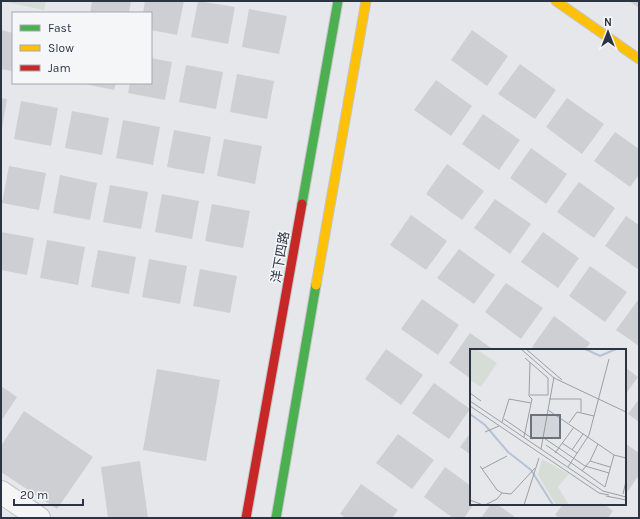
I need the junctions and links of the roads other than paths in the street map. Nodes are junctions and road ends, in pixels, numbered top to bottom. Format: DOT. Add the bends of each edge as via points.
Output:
graph roads {
  1 [pos="338,1"];
  2 [pos="366,1"];
  3 [pos="556,1"];
  4 [pos="639,59"];
  5 [pos="1,492"];
  6 [pos="40,518"];
  7 [pos="246,518"];
  8 [pos="276,518"];
  1 -- 7 [label="street, 洋下四路"];
  2 -- 8 [label="street" via="286,448"];
  3 -- 4 [label="street"];
  5 -- 6 [label="street"];
}
